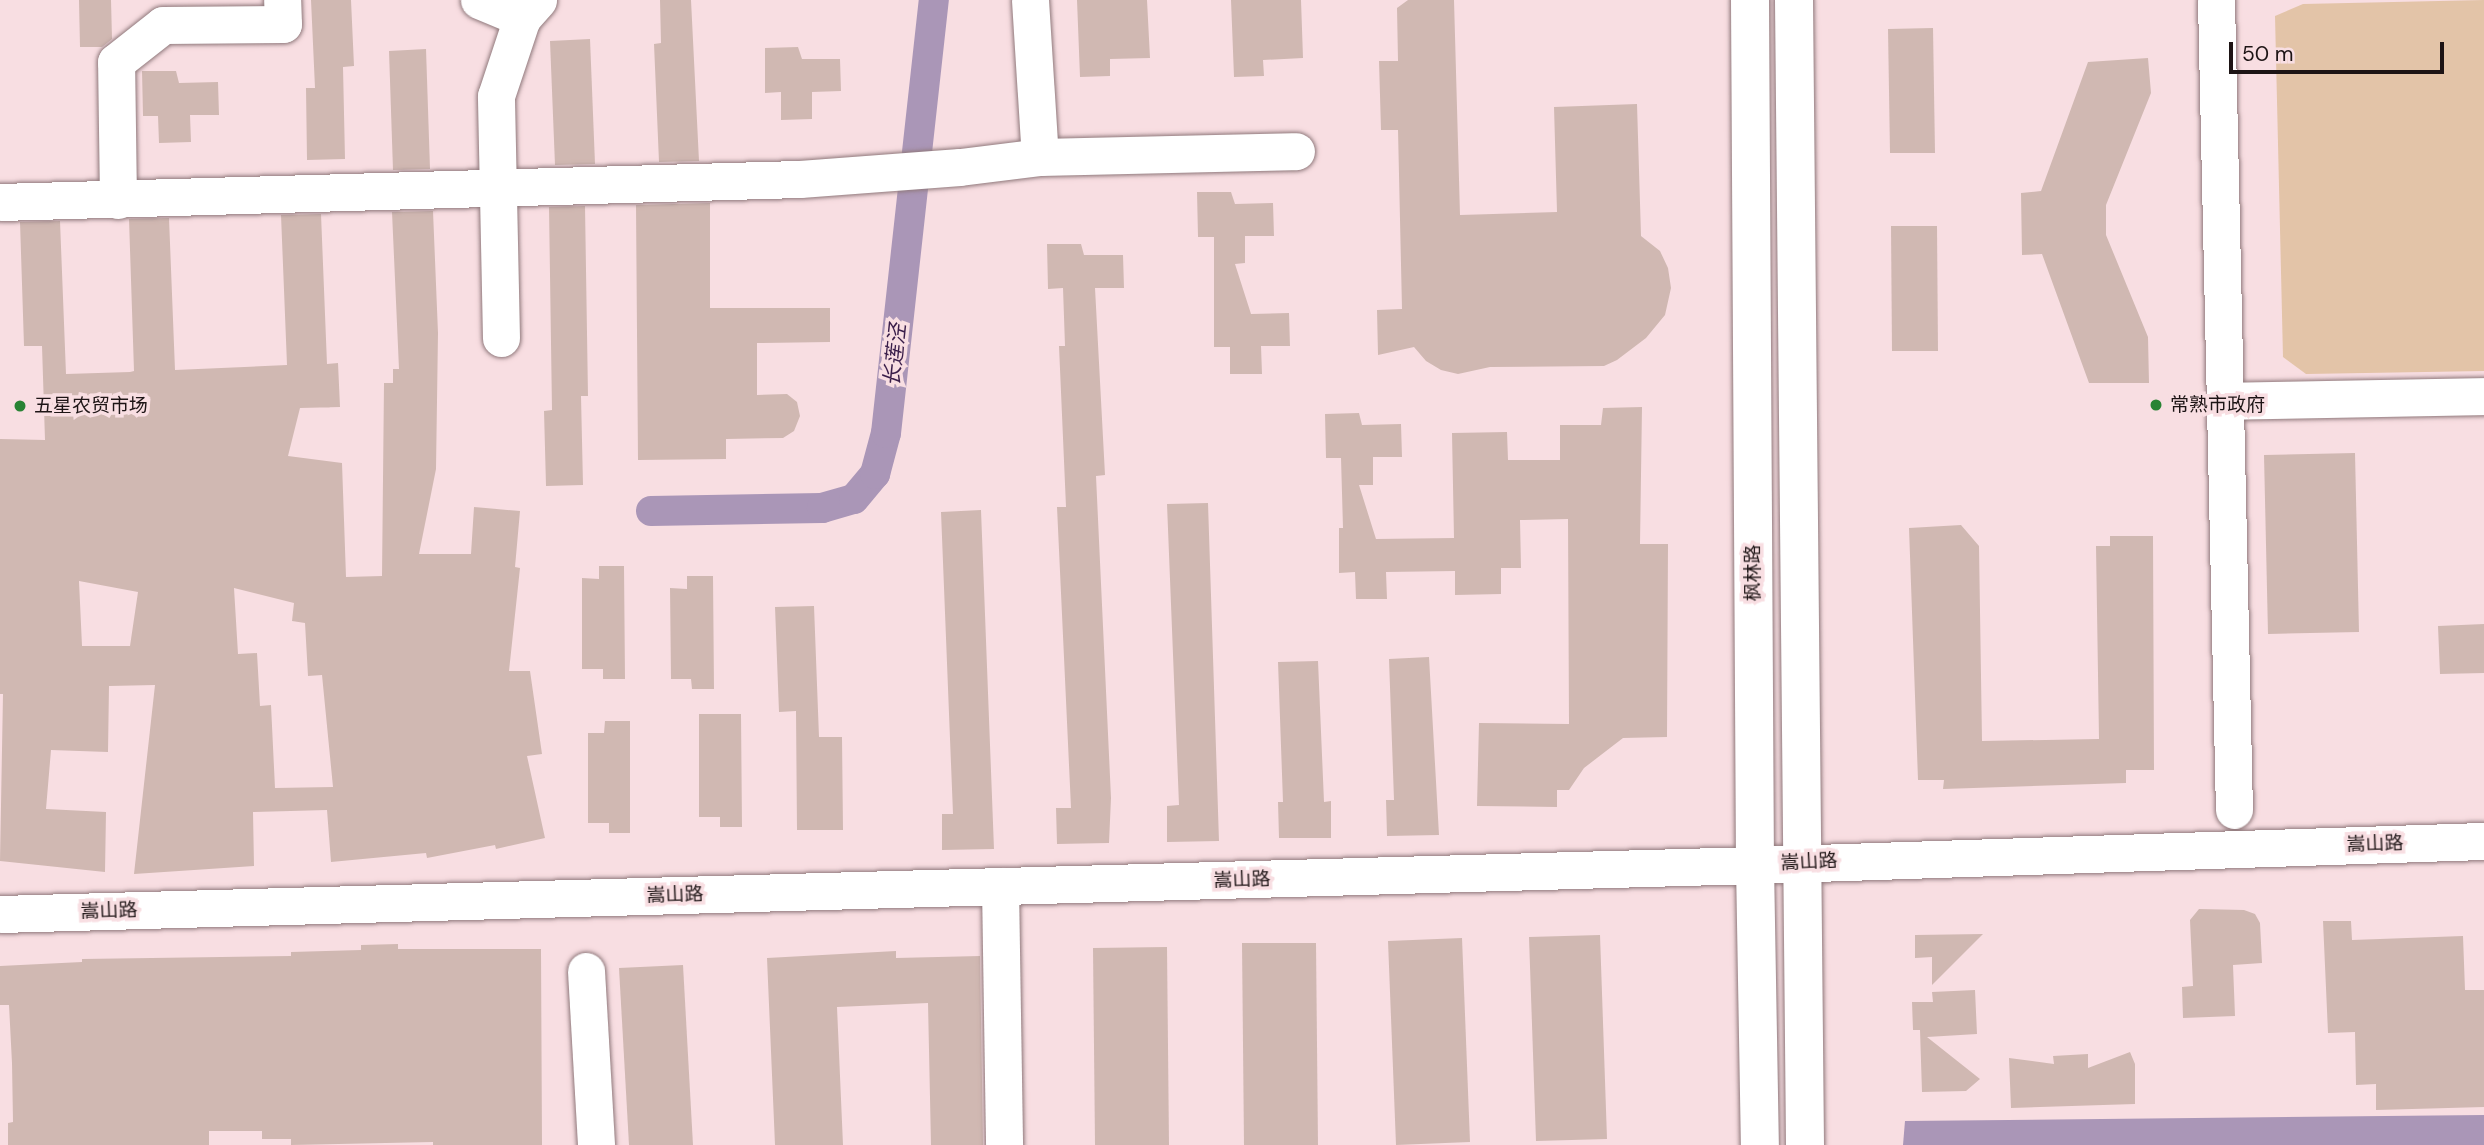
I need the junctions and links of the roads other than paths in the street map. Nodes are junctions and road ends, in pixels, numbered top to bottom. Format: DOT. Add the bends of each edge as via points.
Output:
graph roads {
  1 [pos="282,0"];
  2 [pos="479,0"];
  3 [pos="1030,0"];
  4 [pos="1750,0"];
  5 [pos="1794,0"];
  6 [pos="2216,0"];
  7 [pos="530,9"];
  8 [pos="1296,151"];
  9 [pos="1040,157"];
  10 [pos="498,187"];
  11 [pos="118,200"];
  12 [pos="0,202"];
  13 [pos="501,338"];
  14 [pos="2484,396"];
  15 [pos="2223,401"];
  16 [pos="2234,810"];
  17 [pos="2484,841"];
  18 [pos="1802,862"];
  19 [pos="1755,865"];
  20 [pos="1000,886"];
  21 [pos="0,914"];
  22 [pos="586,971"];
  23 [pos="596,1145"];
  24 [pos="1004,1145"];
  25 [pos="1760,1145"];
  26 [pos="1805,1145"];
  1 -- 11 [label="street" via="283,24 163,25 116,62"];
  2 -- 7 [label="street"];
  3 -- 9 [label="street"];
  4 -- 19 [label="main road, 枫林路"];
  5 -- 18 [label="main road"];
  6 -- 15 [label="street"];
  7 -- 10 [label="street" via="496,96"];
  8 -- 9 [label="street"];
  9 -- 10 [label="street" via="800,179"];
  10 -- 11 [label="street"];
  10 -- 13 [label="street"];
  11 -- 12 [label="street"];
  14 -- 15 [label="street"];
  15 -- 16 [label="street"];
  17 -- 18 [label="street, 嵩山路"];
  18 -- 19 [label="street, 嵩山路"];
  18 -- 26 [label="main road"];
  19 -- 20 [label="street, 嵩山路"];
  19 -- 25 [label="main road, 枫林路"];
  20 -- 21 [label="street, 嵩山路"];
  20 -- 24 [label="street"];
  22 -- 23 [label="street"];
}
